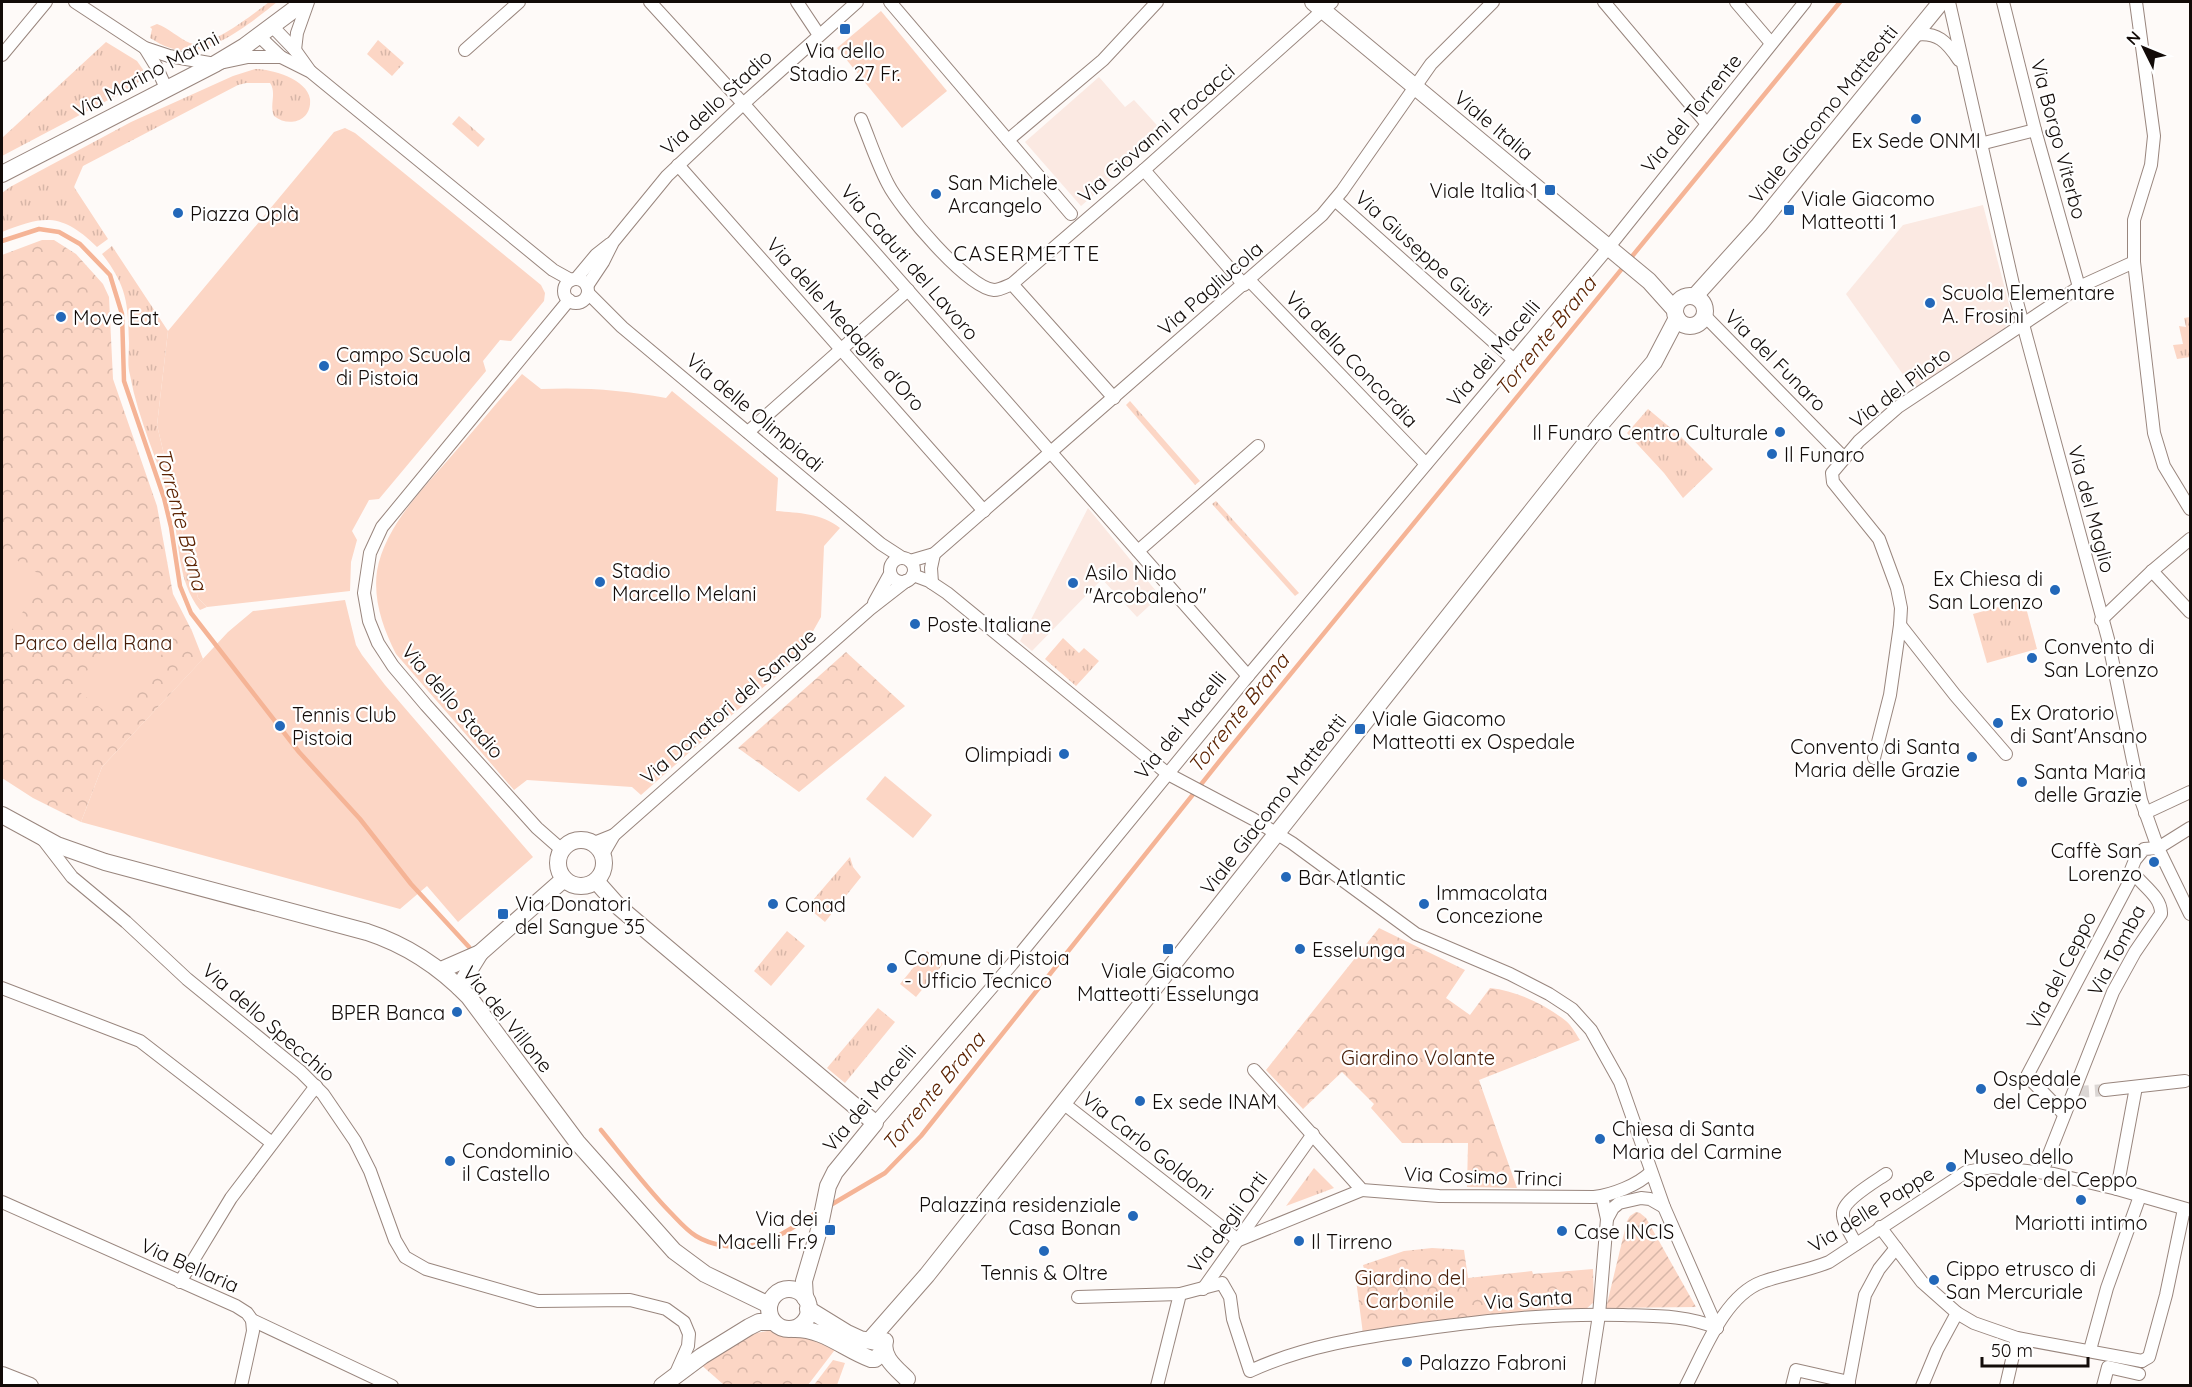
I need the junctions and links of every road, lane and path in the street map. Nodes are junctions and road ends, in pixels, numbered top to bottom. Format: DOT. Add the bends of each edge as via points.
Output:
graph roads {
  1 [pos="46,2"];
  2 [pos="75,2"];
  3 [pos="306,2"];
  4 [pos="519,2"];
  5 [pos="650,2"];
  6 [pos="797,2"];
  7 [pos="857,2"];
  8 [pos="890,2"];
  9 [pos="1157,2"];
  10 [pos="1493,2"];
  11 [pos="1604,2"];
  12 [pos="1736,2"];
  13 [pos="1805,2"];
  14 [pos="1941,2"];
  15 [pos="1949,2"];
  16 [pos="2003,2"];
  17 [pos="2136,2"];
  18 [pos="1323,5"];
  19 [pos="266,31"];
  20 [pos="819,35"];
  21 [pos="1914,35"];
  22 [pos="1771,43"];
  23 [pos="145,48"];
  24 [pos="295,50"];
  25 [pos="465,50"];
  26 [pos="2,56"];
  27 [pos="281,57"];
  28 [pos="1962,63"];
  29 [pos="215,64"];
  30 [pos="311,72"];
  31 [pos="1415,87"];
  32 [pos="166,88"];
  33 [pos="743,104"];
  34 [pos="861,119"];
  35 [pos="1707,124"];
  36 [pos="2035,130"];
  37 [pos="1008,140"];
  38 [pos="1980,144"];
  39 [pos="678,165"];
  40 [pos="1144,170"];
  41 [pos="2,174"];
  42 [pos="1335,200"];
  43 [pos="1071,214"];
  44 [pos="1612,252"];
  45 [pos="2134,262"];
  46 [pos="1247,282"];
  47 [pos="1012,284"];
  48 [pos="2079,287"];
  49 [pos="576,288"];
  50 [pos="908,290"];
  51 [pos="1690,310"];
  52 [pos="2022,323"];
  53 [pos="843,349"];
  54 [pos="1514,360"];
  55 [pos="1114,398"];
  56 [pos="748,432"];
  57 [pos="1258,446"];
  58 [pos="1051,452"];
  59 [pos="1844,458"];
  60 [pos="1426,464"];
  61 [pos="2190,509"];
  62 [pos="984,511"];
  63 [pos="2190,539"];
  64 [pos="1138,551"];
  65 [pos="934,554"];
  66 [pos="906,559"];
  67 [pos="2152,571"];
  68 [pos="890,574"];
  69 [pos="909,578"];
  70 [pos="932,583"];
  71 [pos="870,609"];
  72 [pos="2190,612"];
  73 [pos="2101,620"];
  74 [pos="1900,625"];
  75 [pos="1248,676"];
  76 [pos="2006,754"];
  77 [pos="1874,758"];
  78 [pos="1168,774"];
  79 [pos="2190,792"];
  80 [pos="2145,813"];
  81 [pos="2,815"];
  82 [pos="2190,828"];
  83 [pos="1276,834"];
  84 [pos="41,837"];
  85 [pos="598,848"];
  86 [pos="2158,848"];
  87 [pos="562,850"];
  88 [pos="2134,873"];
  89 [pos="564,879"];
  90 [pos="596,881"];
  91 [pos="2190,914"];
  92 [pos="480,953"];
  93 [pos="441,970"];
  94 [pos="459,987"];
  95 [pos="2,988"];
  96 [pos="1254,1070"];
  97 [pos="2185,1081"];
  98 [pos="316,1086"];
  99 [pos="2136,1088"];
  100 [pos="2105,1090"];
  101 [pos="1063,1103"];
  102 [pos="2064,1114"];
  103 [pos="875,1123"];
  104 [pos="1313,1134"];
  105 [pos="272,1143"];
  106 [pos="1651,1172"];
  107 [pos="2042,1172"];
  108 [pos="1886,1174"];
  109 [pos="2117,1189"];
  110 [pos="1362,1190"];
  111 [pos="1602,1196"];
  112 [pos="2140,1196"];
  113 [pos="2,1202"];
  114 [pos="1664,1207"];
  115 [pos="2187,1209"];
  116 [pos="1607,1219"];
  117 [pos="1880,1227"];
  118 [pos="1238,1240"];
  119 [pos="1856,1244"];
  120 [pos="1896,1248"];
  121 [pos="180,1282"];
  122 [pos="1203,1289"];
  123 [pos="1180,1294"];
  124 [pos="1078,1297"];
  125 [pos="807,1303"];
  126 [pos="770,1305"];
  127 [pos="1957,1313"];
  128 [pos="1599,1315"];
  129 [pos="252,1320"];
  130 [pos="773,1322"];
  131 [pos="1717,1328"];
  132 [pos="793,1329"];
  133 [pos="2017,1338"];
  134 [pos="876,1349"];
  135 [pos="2090,1350"];
  136 [pos="2142,1361"];
  137 [pos="676,1373"];
  138 [pos="2,1375"];
  139 [pos="2137,1380"];
  140 [pos="911,1382"];
  141 [pos="1849,1384"];
  142 [pos="30,1386"];
  143 [pos="241,1386"];
  144 [pos="392,1386"];
  145 [pos="662,1386"];
  146 [pos="1157,1386"];
  147 [pos="1588,1386"];
  148 [pos="1686,1386"];
  149 [pos="1792,1386"];
  150 [pos="1922,1386"];
  151 [pos="2006,1386"];
  152 [pos="2103,1386"];
  1 -- 26 [label="street"];
  2 -- 23 [label="street"];
  3 -- 19 [label="street, Via Marino Marini"];
  3 -- 24 [label="street"];
  4 -- 25 [label="street"];
  5 -- 33 [label="street, Via Caduti del Lavoro"];
  6 -- 20 [label="street"];
  7 -- 20 [label="street, Via dello Stadio"];
  8 -- 37 [label="street"];
  9 -- 37 [label="street" via="1103,60"];
  10 -- 31 [label="street, Via Pagliucola" via="1440,53"];
  11 -- 35 [label="street"];
  12 -- 22 [label="street"];
  13 -- 22 [label="street, Via del Torrente"];
  14 -- 21 [label="street, Viale Giacomo Matteotti"];
  15 -- 28 [label="street, Via del Maglio"];
  16 -- 36 [label="street, Via Borgo Viterbo"];
  17 -- 45 [label="street" via="2154,136 2151,165 2134,220"];
  18 -- 31 [label="street, Viale Italia"];
  18 -- 40 [label="street, Via Giovanni Procacci"];
  19 -- 24 [label="street"];
  19 -- 27 [label="street"];
  19 -- 29 [label="street, Via Marino Marini"];
  20 -- 33 [label="street, Via dello Stadio"];
  21 -- 28 [label="street" via="1941,38"];
  21 -- 51 [label="street, Viale Giacomo Matteotti"];
  22 -- 35 [label="street, Via del Torrente"];
  23 -- 29 [label="street"];
  23 -- 32 [label="street"];
  24 -- 30 [label="street"];
  27 -- 29 [label="street" via="248,57"];
  27 -- 30 [label="street"];
  28 -- 38 [label="street, Via del Maglio"];
  29 -- 32 [label="street, Via Marino Marini"];
  30 -- 49 [label="street, Via delle Olimpiadi"];
  31 -- 42 [label="street, Via Pagliucola"];
  31 -- 44 [label="street, Viale Italia"];
  32 -- 41 [label="street, Via Marino Marini"];
  33 -- 39 [label="street, Via dello Stadio"];
  33 -- 50 [label="street, Via Caduti del Lavoro"];
  34 -- 47 [label="street" via="888,184 929,239 985,287 995,290"];
  35 -- 44 [label="street, Via del Torrente"];
  36 -- 38 [label="street"];
  36 -- 48 [label="street, Via Borgo Viterbo"];
  37 -- 43 [label="street"];
  38 -- 52 [label="street, Via del Maglio"];
  39 -- 49 [label="street, Via dello Stadio" via="613,242 603,262"];
  39 -- 53 [label="street, Via delle Medaglie d'Oro"];
  40 -- 46 [label="street, Via della Concordia"];
  40 -- 47 [label="street, Via Giovanni Procacci"];
  42 -- 46 [label="street, Via Pagliucola"];
  42 -- 54 [label="street, Via Giuseppe Giusti"];
  44 -- 51 [label="street, Viale Italia"];
  44 -- 54 [label="street, Via dei Macelli"];
  45 -- 48 [label="street, Via del Piloto"];
  45 -- 61 [label="street" via="2154,433 2164,466"];
  46 -- 55 [label="street, Via Pagliucola"];
  46 -- 60 [label="street, Via della Concordia"];
  47 -- 55 [label="street"];
  48 -- 52 [label="street, Via del Piloto"];
  49 -- 56 [label="street, Via delle Olimpiadi"];
  49 -- 87 [label="street, Via dello Stadio" via="382,527 369,560 364,593 374,634 393,666 537,828"];
  50 -- 53 [label="street"];
  50 -- 58 [label="street, Via Caduti del Lavoro"];
  51 -- 59 [label="street, Via del Funaro"];
  51 -- 83 [label="street, Viale Giacomo Matteotti" via="1654,362"];
  52 -- 59 [label="street, Via del Piloto" via="1898,407"];
  52 -- 73 [label="street, Via del Maglio"];
  53 -- 56 [label="street"];
  53 -- 62 [label="street, Via delle Medaglie d'Oro"];
  54 -- 60 [label="street, Via dei Macelli"];
  55 -- 58 [label="street, Via Pagliucola"];
  56 -- 66 [label="street, Via delle Olimpiadi" via="885,548"];
  57 -- 64 [label="street"];
  58 -- 62 [label="street, Via Pagliucola"];
  58 -- 64 [label="street, Via Caduti del Lavoro"];
  59 -- 74 [label="street, Via del Piloto" via="1831,478 1879,539 1897,588"];
  60 -- 75 [label="street, Via dei Macelli"];
  62 -- 65 [label="street, Via Pagliucola"];
  63 -- 67 [label="street"];
  64 -- 75 [label="street, Via Caduti del Lavoro"];
  65 -- 66 [label="street, Via Pagliucola"];
  65 -- 70 [label="street"];
  66 -- 68 [label="street" via="894,560"];
  66 -- 69 [label="street" via="914,567"];
  67 -- 72 [label="street"];
  67 -- 73 [label="street"];
  68 -- 69 [label="street" via="896,581"];
  68 -- 71 [label="street, Via Donatori del Sangue"];
  69 -- 70 [label="street"];
  69 -- 71 [label="street, Via Donatori del Sangue"];
  70 -- 78 [label="street"];
  71 -- 85 [label="street, Via Donatori del Sangue"];
  73 -- 80 [label="street, Via del Maglio"];
  74 -- 76 [label="street"];
  74 -- 77 [label="street" via="1890,695"];
  75 -- 78 [label="street, Via dei Macelli"];
  78 -- 83 [label="street"];
  78 -- 103 [label="street, Via dei Macelli"];
  79 -- 80 [label="street"];
  80 -- 86 [label="street, Via del Maglio"];
  81 -- 84 [label="street, Via del Villone"];
  82 -- 86 [label="street"];
  83 -- 101 [label="street, Viale Giacomo Matteotti"];
  83 -- 106 [label="street" via="1416,934 1510,974 1572,1009 1591,1030 1620,1082"];
  84 -- 93 [label="street, Via del Villone" via="105,862 367,932 413,952"];
  84 -- 98 [label="street, Via dello Specchio" via="81,885"];
  85 -- 87 [label="street" via="580,839"];
  85 -- 90 [label="street" via="604,868"];
  86 -- 88 [label="street, Via Tomba" via="2144,849 2135,860 2131,870"];
  86 -- 91 [label="street, Via del Maglio"];
  87 -- 89 [label="street" via="558,864"];
  88 -- 102 [label="street, Via Tomba" via="2156,899 2162,914 2113,992"];
  88 -- 102 [label="street, Via del Ceppo" via="2028,1076"];
  89 -- 90 [label="street" via="582,886"];
  89 -- 92 [label="street"];
  90 -- 103 [label="street" via="620,908"];
  92 -- 93 [label="street"];
  92 -- 94 [label="street"];
  93 -- 94 [label="street, Via del Villone"];
  94 -- 126 [label="street, Via del Villone" via="577,1142 674,1251 705,1274"];
  95 -- 105 [label="street" via="140,1041"];
  96 -- 104 [label="street"];
  97 -- 99 [label="street"];
  98 -- 105 [label="street"];
  98 -- 137 [label="street, Via dello Specchio" via="355,1141 395,1240 410,1261 538,1301 630,1300 666,1309 684,1322 689,1334"];
  99 -- 100 [label="street"];
  99 -- 109 [label="street"];
  101 -- 118 [label="street, Via Carlo Goldoni"];
  101 -- 134 [label="street, Viale Giacomo Matteotti" via="927,1275"];
  102 -- 107 [label="street"];
  103 -- 125 [label="street, Via dei Macelli" via="828,1186 804,1281"];
  104 -- 110 [label="street"];
  104 -- 118 [label="street, Via degli Orti"];
  105 -- 121 [label="street" via="226,1206"];
  106 -- 111 [label="street" via="1638,1182"];
  106 -- 114 [label="street"];
  107 -- 109 [label="street, Via delle Pappe"];
  107 -- 117 [label="street, Via delle Pappe" via="1992,1167 1966,1172"];
  108 -- 119 [label="street" via="1844,1208 1843,1217"];
  109 -- 112 [label="street, Via delle Pappe"];
  110 -- 111 [label="street, Via Cosimo Trinci" via="1450,1196"];
  110 -- 118 [label="street, Via Cosimo Trinci"];
  111 -- 116 [label="street"];
  112 -- 115 [label="street, Via delle Pappe"];
  112 -- 135 [label="street" via="2106,1288"];
  113 -- 121 [label="street, Via Bellaria"];
  114 -- 116 [label="street" via="1646,1198 1631,1200 1616,1204"];
  114 -- 131 [label="street"];
  115 -- 136 [label="street" via="2149,1357"];
  116 -- 128 [label="street"];
  117 -- 119 [label="street, Via delle Pappe"];
  117 -- 120 [label="street"];
  118 -- 122 [label="street, Via degli Orti"];
  119 -- 131 [label="street, Via delle Pappe" via="1817,1267 1749,1289 1733,1303"];
  120 -- 127 [label="street" via="1922,1282"];
  120 -- 141 [label="street" via="1865,1295"];
  121 -- 129 [label="street, Via Bellaria" via="236,1306"];
  122 -- 123 [label="street, Via degli Orti"];
  122 -- 128 [label="street, Via Santa" via="1222,1283 1230,1297 1250,1371 1305,1350 1378,1335 1498,1319"];
  123 -- 124 [label="street, Via degli Orti"];
  123 -- 146 [label="street"];
  125 -- 126 [label="street" via="794,1290 783,1290"];
  125 -- 132 [label="street" via="804,1323"];
  125 -- 134 [label="street" via="840,1329"];
  126 -- 130 [label="street"];
  127 -- 133 [label="street"];
  127 -- 150 [label="street"];
  128 -- 131 [label="street, Via Santa" via="1683,1317"];
  128 -- 147 [label="street"];
  129 -- 143 [label="street"];
  129 -- 144 [label="street, Via Bellaria"];
  130 -- 132 [label="street"];
  130 -- 137 [label="street, Via dello Specchio" via="749,1327"];
  131 -- 148 [label="street, Via delle Pappe"];
  132 -- 134 [label="street" via="826,1335 865,1357"];
  133 -- 135 [label="street"];
  133 -- 151 [label="street"];
  134 -- 140 [label="street"];
  135 -- 136 [label="street"];
  136 -- 139 [label="street"];
  137 -- 145 [label="street, Via dello Specchio"];
  138 -- 142 [label="street"];
  139 -- 152 [label="street" via="2108,1367"];
  141 -- 149 [label="street" via="1796,1370"];
}
